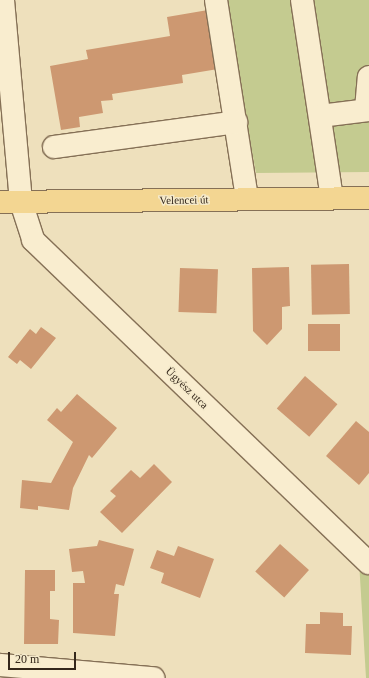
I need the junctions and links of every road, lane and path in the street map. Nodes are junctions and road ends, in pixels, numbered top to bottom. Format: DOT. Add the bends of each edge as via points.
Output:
graph roads {
  1 [pos="3,0"];
  2 [pos="216,0"];
  3 [pos="302,0"];
  4 [pos="369,77"];
  5 [pos="367,109"];
  6 [pos="320,116"];
  7 [pos="236,122"];
  8 [pos="54,147"];
  9 [pos="332,198"];
  10 [pos="369,198"];
  11 [pos="247,199"];
  12 [pos="11,202"];
  13 [pos="369,563"];
  14 [pos="0,665"];
  15 [pos="153,678"];
  1 -- 12 [label="street, Ügyész utca"];
  2 -- 7 [label="street"];
  3 -- 6 [label="street"];
  4 -- 5 [label="street"];
  5 -- 6 [label="street"];
  6 -- 9 [label="street"];
  7 -- 8 [label="street"];
  7 -- 11 [label="street"];
  9 -- 10 [label="main road, Velencei út"];
  9 -- 11 [label="main road, Velencei út"];
  11 -- 12 [label="main road, Velencei út"];
  12 -- 13 [label="street, Ügyész utca" via="33,240"];
  14 -- 15 [label="street"];
}
